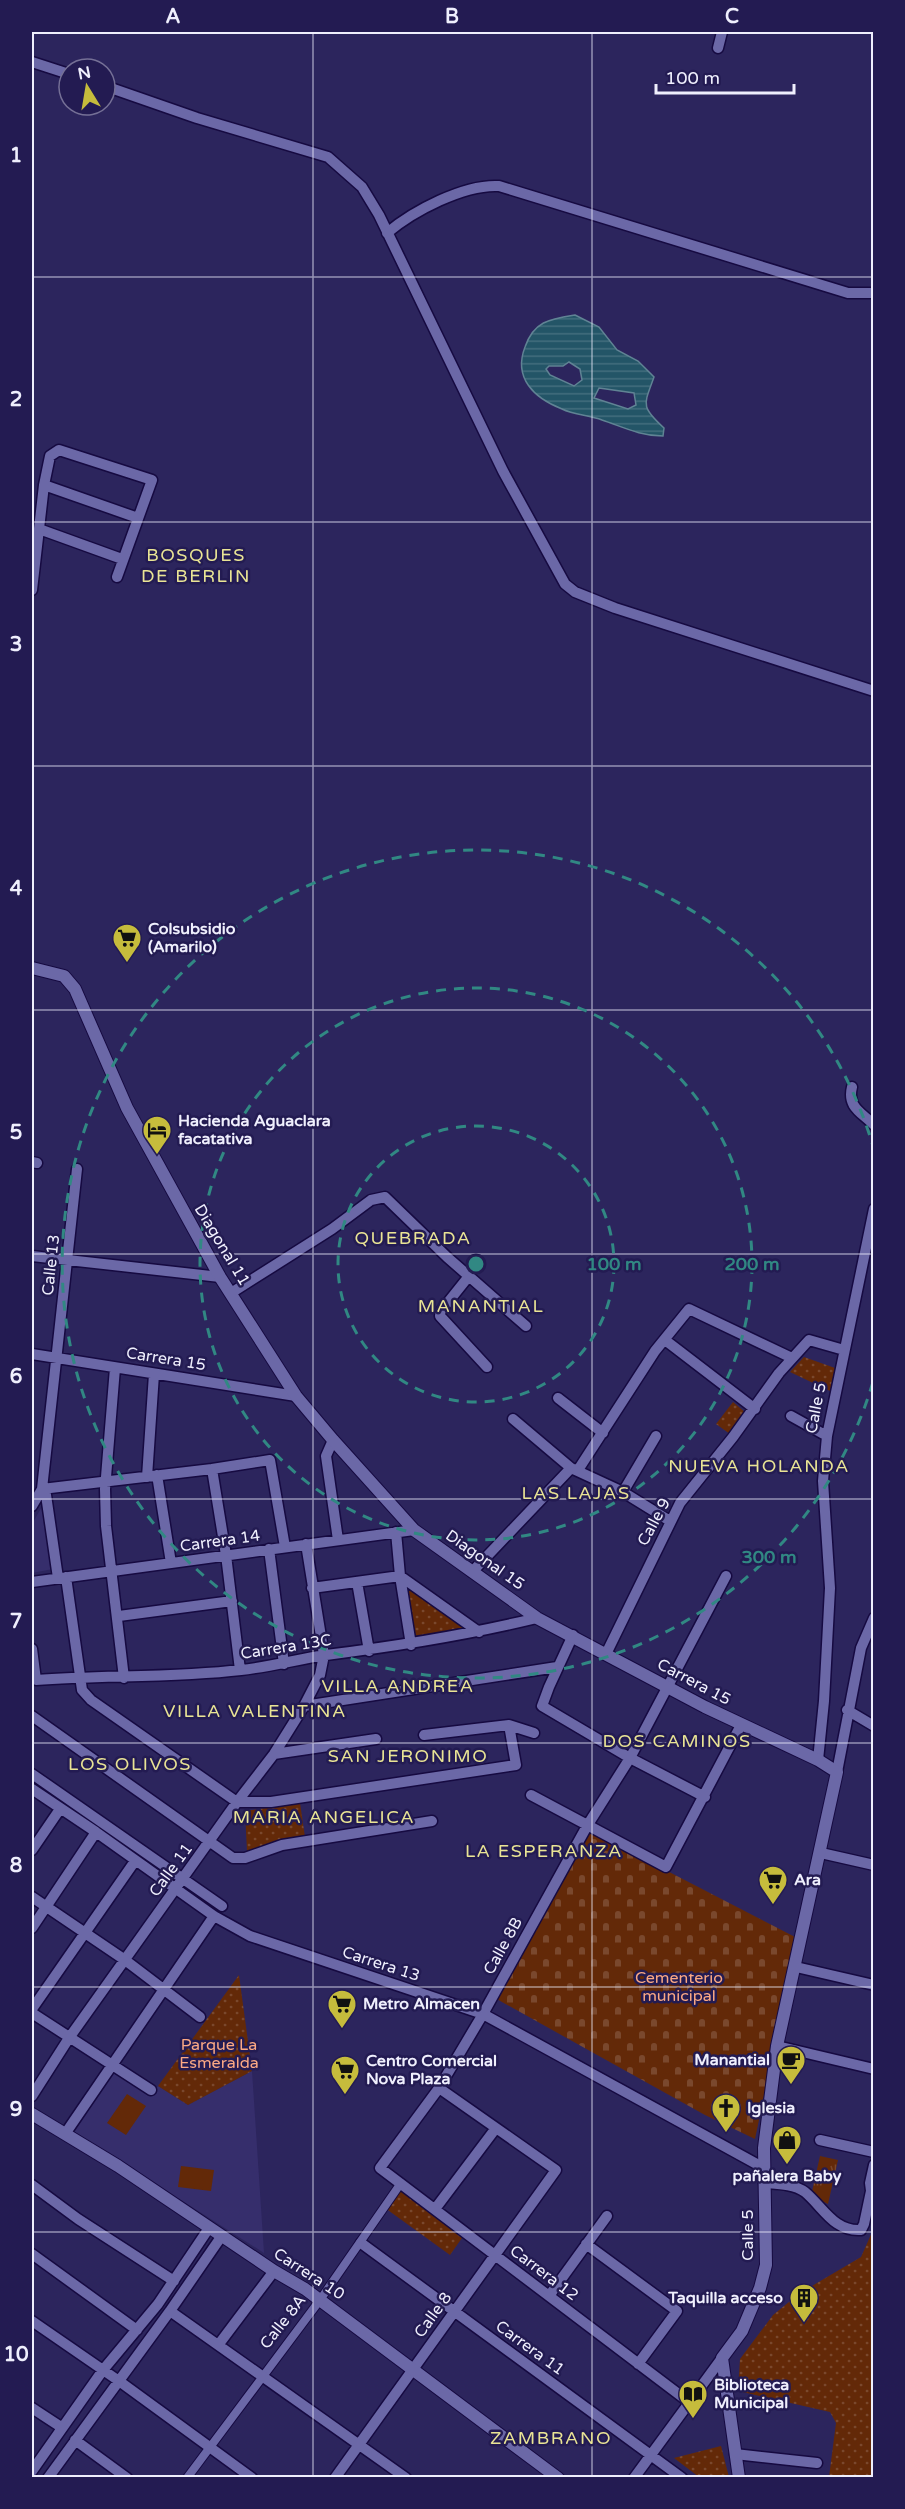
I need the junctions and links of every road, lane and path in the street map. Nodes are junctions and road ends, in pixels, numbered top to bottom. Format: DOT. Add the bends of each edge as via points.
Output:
graph roads {
  1 [pos="722,32"];
  2 [pos="718,48"];
  3 [pos="32,62"];
  4 [pos="57,70"];
  5 [pos="117,90"];
  6 [pos="387,233"];
  7 [pos="873,293"];
  8 [pos="44,484"];
  9 [pos="138,518"];
  10 [pos="39,529"];
  11 [pos="122,559"];
  12 [pos="117,577"];
  13 [pos="32,590"];
  14 [pos="873,691"];
  15 [pos="32,968"];
  16 [pos="852,1087"];
  17 [pos="873,1125"];
  18 [pos="77,1168"];
  19 [pos="873,1209"];
  20 [pos="32,1256"];
  21 [pos="66,1261"];
  22 [pos="469,1276"];
  23 [pos="220,1277"];
  24 [pos="231,1293"];
  25 [pos="526,1326"];
  26 [pos="664,1340"];
  27 [pos="844,1350"];
  28 [pos="32,1354"];
  29 [pos="56,1358"];
  30 [pos="792,1358"];
  31 [pos="488,1367"];
  32 [pos="115,1368"];
  33 [pos="154,1374"];
  34 [pos="296,1396"];
  35 [pos="558,1398"];
  36 [pos="754,1408"];
  37 [pos="791,1416"];
  38 [pos="513,1419"];
  39 [pos="603,1433"];
  40 [pos="656,1436"];
  41 [pos="827,1436"];
  42 [pos="333,1440"];
  43 [pos="212,1469"];
  44 [pos="575,1469"];
  45 [pos="152,1476"];
  46 [pos="107,1482"];
  47 [pos="44,1488"];
  48 [pos="623,1492"];
  49 [pos="32,1506"];
  50 [pos="670,1521"];
  51 [pos="414,1530"];
  52 [pos="396,1532"];
  53 [pos="339,1540"];
  54 [pos="306,1544"];
  55 [pos="285,1547"];
  56 [pos="269,1549"];
  57 [pos="226,1555"];
  58 [pos="171,1563"];
  59 [pos="113,1570"];
  60 [pos="472,1572"];
  61 [pos="400,1576"];
  62 [pos="726,1576"];
  63 [pos="62,1578"];
  64 [pos="32,1582"];
  65 [pos="357,1582"];
  66 [pos="312,1588"];
  67 [pos="232,1600"];
  68 [pos="119,1616"];
  69 [pos="537,1618"];
  70 [pos="873,1618"];
  71 [pos="479,1632"];
  72 [pos="573,1635"];
  73 [pos="411,1645"];
  74 [pos="32,1650"];
  75 [pos="369,1651"];
  76 [pos="606,1654"];
  77 [pos="324,1655"];
  78 [pos="284,1664"];
  79 [pos="557,1667"];
  80 [pos="240,1670"];
  81 [pos="81,1677"];
  82 [pos="124,1678"];
  83 [pos="668,1687"];
  84 [pos="304,1706"];
  85 [pos="847,1710"];
  86 [pos="32,1716"];
  87 [pos="509,1725"];
  88 [pos="741,1725"];
  89 [pos="873,1726"];
  90 [pos="534,1733"];
  91 [pos="424,1735"];
  92 [pos="376,1739"];
  93 [pos="274,1754"];
  94 [pos="630,1758"];
  95 [pos="818,1760"];
  96 [pos="837,1772"];
  97 [pos="32,1774"];
  98 [pos="32,1789"];
  99 [pos="531,1795"];
  100 [pos="705,1797"];
  101 [pos="237,1802"];
  102 [pos="60,1809"];
  103 [pos="432,1821"];
  104 [pos="587,1826"];
  105 [pos="96,1832"];
  106 [pos="210,1842"];
  107 [pos="32,1850"];
  108 [pos="821,1853"];
  109 [pos="135,1861"];
  110 [pos="873,1865"];
  111 [pos="183,1879"];
  112 [pos="176,1889"];
  113 [pos="32,1897"];
  114 [pos="45,1906"];
  115 [pos="222,1906"];
  116 [pos="214,1916"];
  117 [pos="32,1928"];
  118 [pos="84,1935"];
  119 [pos="125,1960"];
  120 [pos="796,1967"];
  121 [pos="873,1984"];
  122 [pos="165,1990"];
  123 [pos="32,2011"];
  124 [pos="483,2014"];
  125 [pos="200,2017"];
  126 [pos="69,2038"];
  127 [pos="777,2046"];
  128 [pos="111,2066"];
  129 [pos="873,2069"];
  130 [pos="440,2088"];
  131 [pos="151,2090"];
  132 [pos="32,2096"];
  133 [pos="32,2114"];
  134 [pos="496,2128"];
  135 [pos="66,2134"];
  136 [pos="820,2140"];
  137 [pos="873,2152"];
  138 [pos="873,2165"];
  139 [pos="380,2168"];
  140 [pos="764,2168"];
  141 [pos="401,2183"];
  142 [pos="764,2183"];
  143 [pos="32,2185"];
  144 [pos="872,2190"];
  145 [pos="435,2209"];
  146 [pos="607,2216"];
  147 [pos="209,2228"];
  148 [pos="221,2237"];
  149 [pos="361,2243"];
  150 [pos="586,2244"];
  151 [pos="32,2254"];
  152 [pos="495,2255"];
  153 [pos="274,2271"];
  154 [pos="174,2281"];
  155 [pos="549,2296"];
  156 [pos="320,2300"];
  157 [pos="170,2311"];
  158 [pos="454,2311"];
  159 [pos="32,2321"];
  160 [pos="137,2330"];
  161 [pos="219,2344"];
  162 [pos="722,2358"];
  163 [pos="638,2364"];
  164 [pos="413,2368"];
  165 [pos="103,2370"];
  166 [pos="262,2374"];
  167 [pos="119,2381"];
  168 [pos="689,2402"];
  169 [pos="32,2408"];
  170 [pos="61,2427"];
  171 [pos="75,2440"];
  172 [pos="359,2444"];
  173 [pos="210,2446"];
  174 [pos="735,2454"];
  175 [pos="651,2455"];
  176 [pos="817,2463"];
  177 [pos="32,2471"];
  178 [pos="48,2478"];
  179 [pos="127,2478"];
  180 [pos="187,2478"];
  181 [pos="252,2478"];
  182 [pos="335,2478"];
  183 [pos="406,2478"];
  184 [pos="558,2478"];
  185 [pos="634,2478"];
  186 [pos="682,2478"];
  187 [pos="739,2478"];
  1 -- 2 [label="street"];
  3 -- 4 [label="street"];
  5 -- 6 [label="street" via="328,157 362,187"];
  6 -- 7 [label="street" via="402,220 453,196 487,185 499,186 848,292"];
  6 -- 14 [label="street" via="503,471 565,584 615,608"];
  8 -- 9 [label="street"];
  8 -- 9 [label="street" via="50,456 59,450 152,480"];
  8 -- 10 [label="street"];
  9 -- 11 [label="street"];
  10 -- 11 [label="street"];
  10 -- 13 [label="street"];
  11 -- 12 [label="street"];
  15 -- 23 [label="street, Diagonal 11" via="64,976 75,989 127,1108"];
  16 -- 17 [label="street" via="854,1107"];
  18 -- 21 [label="street, Calle 13"];
  19 -- 27 [label="street, Calle 5"];
  20 -- 21 [label="street"];
  21 -- 23 [label="street"];
  21 -- 29 [label="street, Calle 13"];
  22 -- 24 [label="street" via="385,1197 371,1200"];
  22 -- 25 [label="street"];
  22 -- 31 [label="street" via="440,1316"];
  23 -- 24 [label="street, Diagonal 11"];
  24 -- 34 [label="street, Diagonal 11"];
  26 -- 30 [label="street" via="689,1309"];
  26 -- 36 [label="street"];
  26 -- 39 [label="street"];
  27 -- 30 [label="street, Calle 9" via="809,1340"];
  27 -- 41 [label="street, Calle 5"];
  28 -- 29 [label="street, Carrera 15"];
  29 -- 32 [label="street, Carrera 15"];
  29 -- 47 [label="street, Calle 13"];
  30 -- 36 [label="street, Calle 9"];
  32 -- 33 [label="street, Carrera 15"];
  32 -- 46 [label="street"];
  33 -- 34 [label="street, Carrera 15"];
  33 -- 45 [label="street"];
  34 -- 42 [label="street, Diagonal 11"];
  35 -- 39 [label="street"];
  36 -- 50 [label="street, Calle 9"];
  37 -- 41 [label="street"];
  38 -- 44 [label="street"];
  39 -- 44 [label="street"];
  40 -- 48 [label="street"];
  41 -- 95 [label="street, Calle 5" via="823,1481 830,1588"];
  42 -- 51 [label="street, Diagonal 11"];
  42 -- 53 [label="street" via="326,1456"];
  43 -- 45 [label="street"];
  43 -- 55 [label="street" via="270,1460"];
  43 -- 57 [label="street"];
  44 -- 48 [label="street"];
  44 -- 60 [label="street"];
  45 -- 46 [label="street"];
  45 -- 58 [label="street"];
  46 -- 47 [label="street"];
  46 -- 59 [label="street" via="106,1526"];
  47 -- 49 [label="street, Calle 13"];
  47 -- 63 [label="street"];
  48 -- 50 [label="street"];
  50 -- 76 [label="street, Calle 9"];
  51 -- 52 [label="street, Carrera 14"];
  51 -- 60 [label="street, Diagonal 15"];
  52 -- 53 [label="street, Carrera 14"];
  52 -- 61 [label="street"];
  53 -- 54 [label="street, Carrera 14"];
  54 -- 55 [label="street, Carrera 14"];
  54 -- 66 [label="street"];
  55 -- 56 [label="street, Carrera 14"];
  56 -- 57 [label="street, Carrera 14"];
  56 -- 78 [label="street"];
  57 -- 58 [label="street, Carrera 14"];
  57 -- 67 [label="street"];
  58 -- 59 [label="street, Carrera 14"];
  59 -- 63 [label="street, Carrera 14"];
  59 -- 68 [label="street"];
  60 -- 69 [label="street, Diagonal 15"];
  61 -- 65 [label="street"];
  61 -- 71 [label="street"];
  61 -- 73 [label="street"];
  62 -- 83 [label="street"];
  63 -- 64 [label="street, Carrera 14"];
  63 -- 81 [label="street"];
  65 -- 66 [label="street"];
  65 -- 75 [label="street"];
  66 -- 77 [label="street"];
  67 -- 68 [label="street"];
  67 -- 80 [label="street"];
  68 -- 82 [label="street"];
  69 -- 71 [label="street, Carrera 13C"];
  69 -- 72 [label="street, Carrera 15"];
  70 -- 85 [label="street" via="861,1648"];
  71 -- 73 [label="street, Carrera 13C"];
  72 -- 76 [label="street, Carrera 15"];
  72 -- 79 [label="street"];
  73 -- 75 [label="street, Carrera 13C"];
  74 -- 81 [label="street, Carrera 13C" via="36,1680"];
  75 -- 77 [label="street, Carrera 13C"];
  76 -- 83 [label="street, Carrera 15"];
  77 -- 78 [label="street, Carrera 13C"];
  77 -- 84 [label="street, Calle 11" via="320,1675"];
  78 -- 80 [label="street, Carrera 13C"];
  79 -- 84 [label="street"];
  79 -- 94 [label="street" via="542,1702 545,1709"];
  80 -- 82 [label="street, Carrera 13C"];
  81 -- 82 [label="street, Carrera 13C"];
  81 -- 101 [label="street" via="82,1690 91,1700"];
  83 -- 88 [label="street, Carrera 15"];
  83 -- 94 [label="street"];
  84 -- 93 [label="street, Calle 11"];
  85 -- 89 [label="street"];
  85 -- 96 [label="street"];
  86 -- 106 [label="street"];
  87 -- 90 [label="street"];
  87 -- 91 [label="street"];
  87 -- 101 [label="street" via="516,1765 271,1802"];
  88 -- 95 [label="street, Carrera 15"];
  88 -- 100 [label="street"];
  92 -- 93 [label="street"];
  93 -- 101 [label="street, Calle 11"];
  94 -- 100 [label="street"];
  94 -- 104 [label="street"];
  95 -- 96 [label="street, Carrera 15"];
  96 -- 108 [label="street, Calle 5"];
  97 -- 111 [label="street"];
  98 -- 102 [label="street, Carrera 13"];
  99 -- 104 [label="street"];
  100 -- 104 [label="street" via="666,1867"];
  101 -- 106 [label="street, Calle 11"];
  102 -- 105 [label="street, Carrera 13"];
  102 -- 107 [label="street"];
  103 -- 106 [label="street" via="282,1845 245,1858 233,1858"];
  104 -- 124 [label="street, Calle 8B"];
  105 -- 109 [label="street, Carrera 13"];
  105 -- 114 [label="street"];
  106 -- 111 [label="street, Calle 11"];
  108 -- 110 [label="street"];
  108 -- 120 [label="street, Calle 5"];
  109 -- 112 [label="street, Carrera 13"];
  109 -- 118 [label="street"];
  111 -- 112 [label="street, Calle 11"];
  111 -- 115 [label="street"];
  112 -- 116 [label="street, Carrera 13"];
  112 -- 119 [label="street, Calle 11"];
  113 -- 114 [label="street"];
  114 -- 117 [label="street"];
  114 -- 118 [label="street"];
  116 -- 122 [label="street"];
  116 -- 124 [label="street, Carrera 13" via="250,1936"];
  118 -- 119 [label="street"];
  118 -- 123 [label="street"];
  119 -- 122 [label="street"];
  119 -- 126 [label="street, Calle 11"];
  120 -- 121 [label="street"];
  120 -- 127 [label="street, Calle 5"];
  122 -- 125 [label="street"];
  122 -- 128 [label="street"];
  123 -- 126 [label="street"];
  124 -- 130 [label="street, Calle 8B"];
  124 -- 140 [label="street, Carrera 13"];
  126 -- 128 [label="street"];
  126 -- 132 [label="street, Calle 11"];
  127 -- 129 [label="street"];
  127 -- 140 [label="street, Calle 5"];
  128 -- 131 [label="street"];
  128 -- 135 [label="street"];
  130 -- 134 [label="street"];
  130 -- 139 [label="street, Calle 8B"];
  133 -- 135 [label="street, Carrera 10"];
  134 -- 145 [label="street"];
  134 -- 152 [label="street, Calle 8" via="556,2170"];
  135 -- 147 [label="street, Carrera 10"];
  136 -- 137 [label="street"];
  138 -- 144 [label="street"];
  139 -- 141 [label="street, Carrera 12"];
  140 -- 142 [label="street, Calle 5"];
  141 -- 145 [label="street, Carrera 12"];
  141 -- 149 [label="street, Calle 8A"];
  142 -- 144 [label="street" via="787,2185 804,2192 836,2223 852,2230 861,2230"];
  142 -- 162 [label="street, Calle 5" via="766,2265 742,2331"];
  143 -- 154 [label="street"];
  145 -- 152 [label="street, Carrera 12"];
  146 -- 150 [label="street"];
  147 -- 148 [label="street, Carrera 10"];
  147 -- 154 [label="street"];
  148 -- 153 [label="street, Carrera 10"];
  148 -- 157 [label="street"];
  149 -- 156 [label="street, Calle 8A"];
  149 -- 158 [label="street, Carrera 11"];
  150 -- 155 [label="street"];
  150 -- 163 [label="street" via="677,2312"];
  151 -- 160 [label="street"];
  152 -- 155 [label="street, Carrera 12"];
  152 -- 158 [label="street, Calle 8"];
  153 -- 156 [label="street, Carrera 10"];
  153 -- 161 [label="street"];
  154 -- 160 [label="street"];
  155 -- 163 [label="street, Carrera 12"];
  156 -- 164 [label="street, Carrera 10"];
  156 -- 166 [label="street, Calle 8A"];
  157 -- 161 [label="street"];
  157 -- 167 [label="street"];
  158 -- 164 [label="street, Calle 8"];
  158 -- 175 [label="street, Carrera 11"];
  159 -- 165 [label="street"];
  160 -- 165 [label="street"];
  161 -- 166 [label="street"];
  162 -- 168 [label="street"];
  162 -- 174 [label="street"];
  163 -- 168 [label="street, Carrera 12"];
  164 -- 172 [label="street, Calle 8"];
  164 -- 184 [label="street, Carrera 10"];
  165 -- 167 [label="street"];
  165 -- 170 [label="street"];
  166 -- 172 [label="street"];
  166 -- 173 [label="street, Calle 8A"];
  167 -- 171 [label="street"];
  167 -- 173 [label="street"];
  168 -- 175 [label="street"];
  169 -- 170 [label="street"];
  170 -- 177 [label="street"];
  171 -- 178 [label="street"];
  171 -- 179 [label="street"];
  172 -- 182 [label="street, Calle 8"];
  172 -- 183 [label="street"];
  173 -- 180 [label="street, Calle 8A"];
  173 -- 181 [label="street"];
  174 -- 176 [label="street"];
  174 -- 187 [label="street"];
  175 -- 185 [label="street"];
  175 -- 186 [label="street, Carrera 11"];
}
